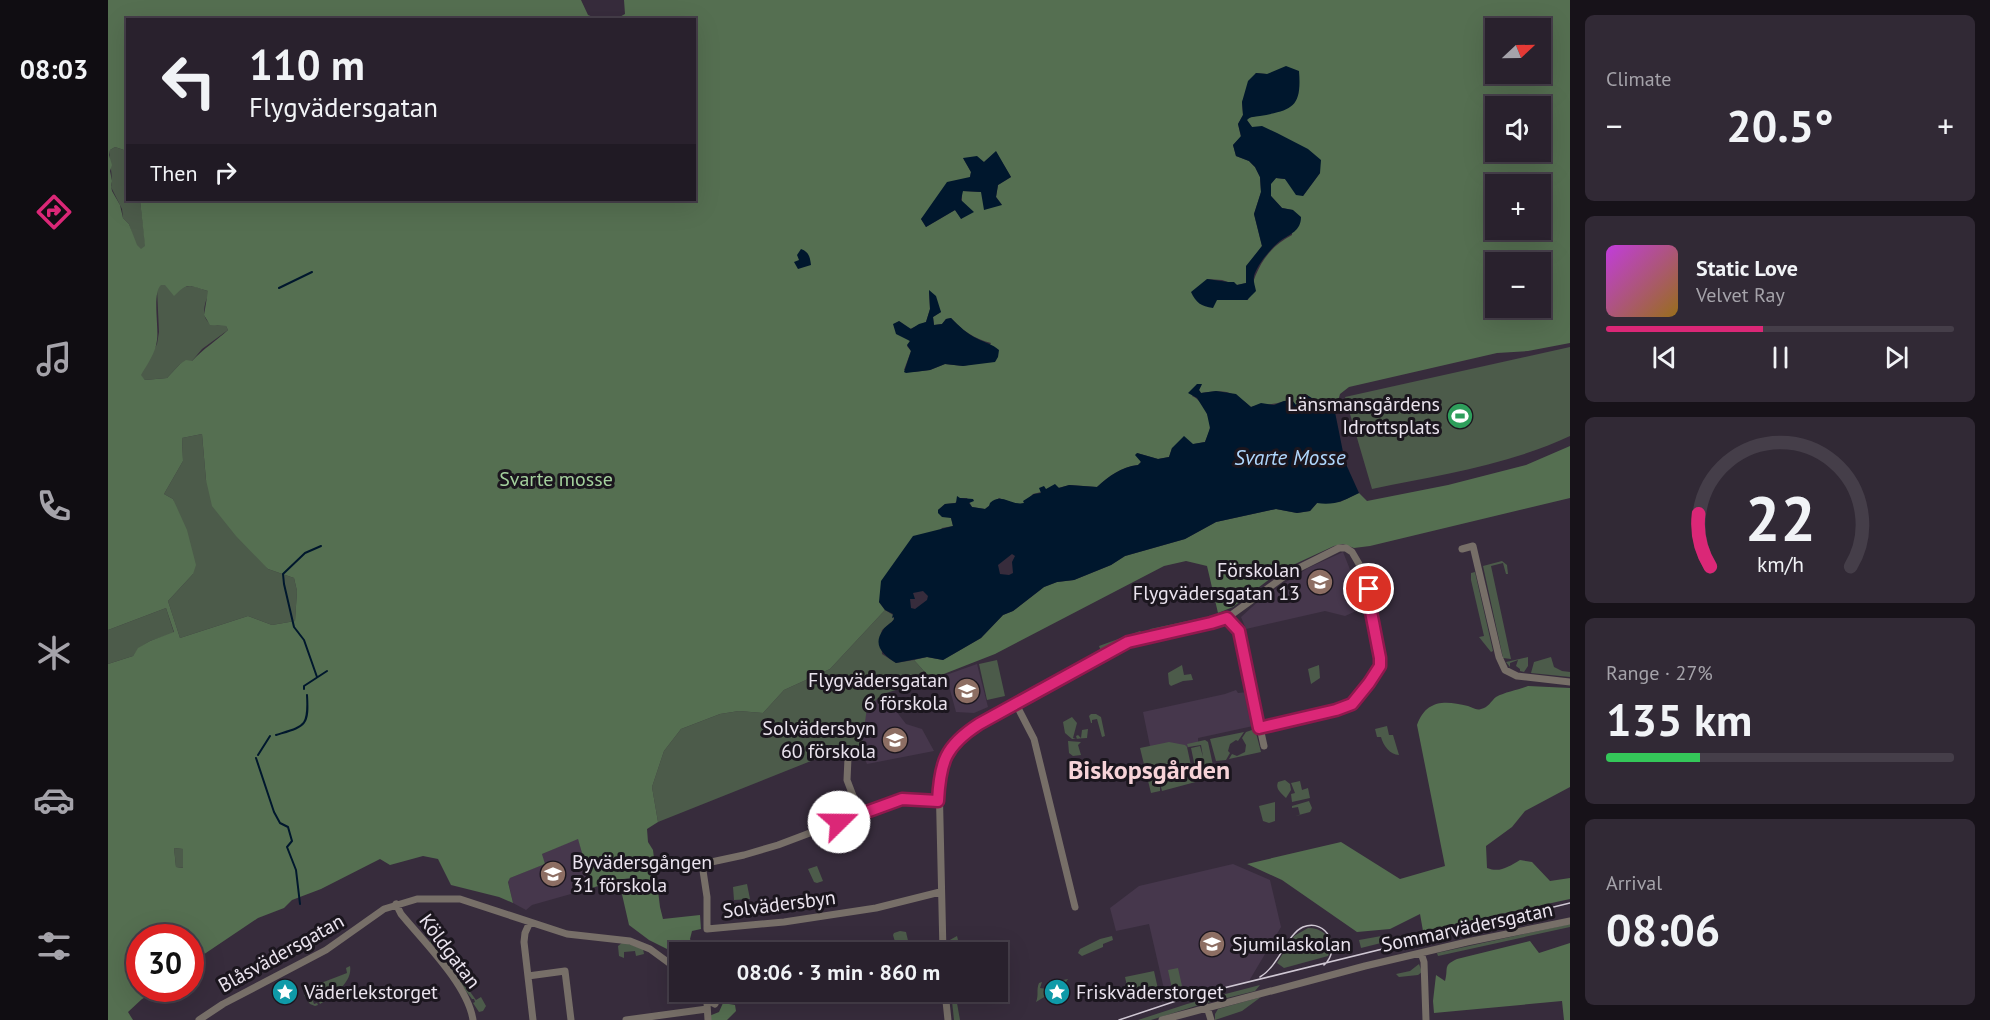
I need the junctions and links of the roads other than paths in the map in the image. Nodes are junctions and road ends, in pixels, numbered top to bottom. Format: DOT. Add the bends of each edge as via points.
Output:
graph roads {
  1 [pos="1462,549"];
  2 [pos="1359,564"];
  3 [pos="1374,588"];
  4 [pos="1227,618"];
  5 [pos="1570,682"];
  6 [pos="1016,704"];
  7 [pos="1259,728"];
  8 [pos="1264,746"];
  9 [pos="848,758"];
  10 [pos="938,801"];
  11 [pos="860,813"];
  12 [pos="940,892"];
  13 [pos="396,904"];
  14 [pos="1075,908"];
  15 [pos="1570,921"];
  16 [pos="530,922"];
  17 [pos="942,942"];
  18 [pos="1421,954"];
  19 [pos="669,963"];
  20 [pos="528,976"];
  21 [pos="708,1002"];
  22 [pos="713,1002"];
  23 [pos="946,1002"];
  24 [pos="715,1004"];
  25 [pos="1206,1007"];
  26 [pos="707,1009"];
  27 [pos="199,1020"];
  28 [pos="473,1020"];
  29 [pos="533,1020"];
  30 [pos="571,1020"];
  31 [pos="626,1020"];
  32 [pos="708,1020"];
  33 [pos="948,1020"];
  34 [pos="1162,1020"];
  35 [pos="1211,1020"];
  36 [pos="1426,1020"];
  1 -- 5 [label="street" via="1473,546 1505,670 1517,676"];
  2 -- 4 [label="street" via="1355,555 1339,548 1289,573"];
  3 -- 7 [label="street" via="1367,591 1380,666 1355,701 1336,710"];
  4 -- 6 [label="street" via="1128,642"];
  4 -- 7 [label="street" via="1239,631"];
  6 -- 10 [label="street" via="956,741 941,767"];
  6 -- 14 [label="street" via="1034,739"];
  7 -- 8 [label="street"];
  9 -- 11 [label="street" via="847,780"];
  10 -- 11 [label="street, Solvädersbyn" via="902,799"];
  10 -- 12 [label="street"];
  11 -- 12 [label="street, Solvädersbyn" via="778,846 702,864 707,929 876,908"];
  12 -- 17 [label="street"];
  13 -- 16 [label="street, Blåsvädersgatan" via="417,899 460,899"];
  13 -- 27 [label="street, Blåsvädersgatan" via="326,950"];
  13 -- 28 [label="street, Köldgatan" via="462,992"];
  15 -- 18 [label="street, Sommarvädersgatan"];
  16 -- 19 [label="street, Blåsvädersgatan" via="567,934 636,943"];
  16 -- 20 [label="street" via="524,937"];
  18 -- 25 [label="street, Sommarvädersgatan"];
  18 -- 36 [label="street"];
  20 -- 29 [label="street"];
  20 -- 30 [label="street" via="565,971"];
  21 -- 26 [label="street"];
  22 -- 24 [label="street"];
  23 -- 33 [label="street"];
  25 -- 34 [label="street, Sommarvädersgatan"];
  25 -- 35 [label="street"];
  26 -- 31 [label="street"];
  26 -- 32 [label="street"];
}
